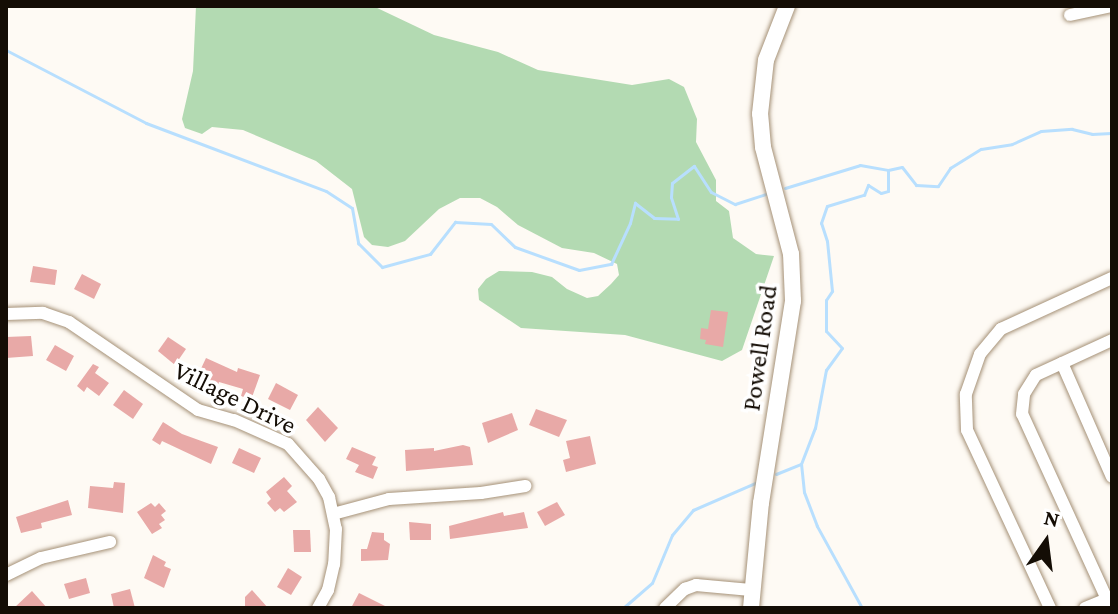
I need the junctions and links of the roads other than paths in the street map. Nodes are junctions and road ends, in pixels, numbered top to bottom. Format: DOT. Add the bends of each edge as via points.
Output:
graph roads {
  1 [pos="787,6"];
  2 [pos="1112,6"];
  3 [pos="1070,15"];
  4 [pos="1112,278"];
  5 [pos="6,314"];
  6 [pos="1112,340"];
  7 [pos="1062,363"];
  8 [pos="1112,477"];
  9 [pos="525,486"];
  10 [pos="333,514"];
  11 [pos="110,542"];
  12 [pos="6,575"];
  13 [pos="751,590"];
  14 [pos="1110,601"];
  15 [pos="318,608"];
  16 [pos="665,608"];
  17 [pos="751,608"];
  18 [pos="1050,608"];
  19 [pos="1085,608"];
  1 -- 13 [label="street, Powell Road" via="766,60 760,114 763,147 791,254 793,301"];
  2 -- 3 [label="street"];
  4 -- 18 [label="street" via="1001,329 980,354 966,394 967,430"];
  5 -- 10 [label="street, Village Drive" via="43,313 69,322 198,410 288,444 319,479"];
  6 -- 7 [label="street"];
  7 -- 8 [label="street"];
  7 -- 14 [label="street" via="1036,375 1024,394 1022,414"];
  9 -- 10 [label="street" via="389,499"];
  10 -- 15 [label="street, Village Drive" via="334,564"];
  11 -- 12 [label="street" via="41,558"];
  13 -- 16 [label="street" via="696,585"];
  13 -- 17 [label="street, Powell Road"];
  14 -- 19 [label="street"];
}
